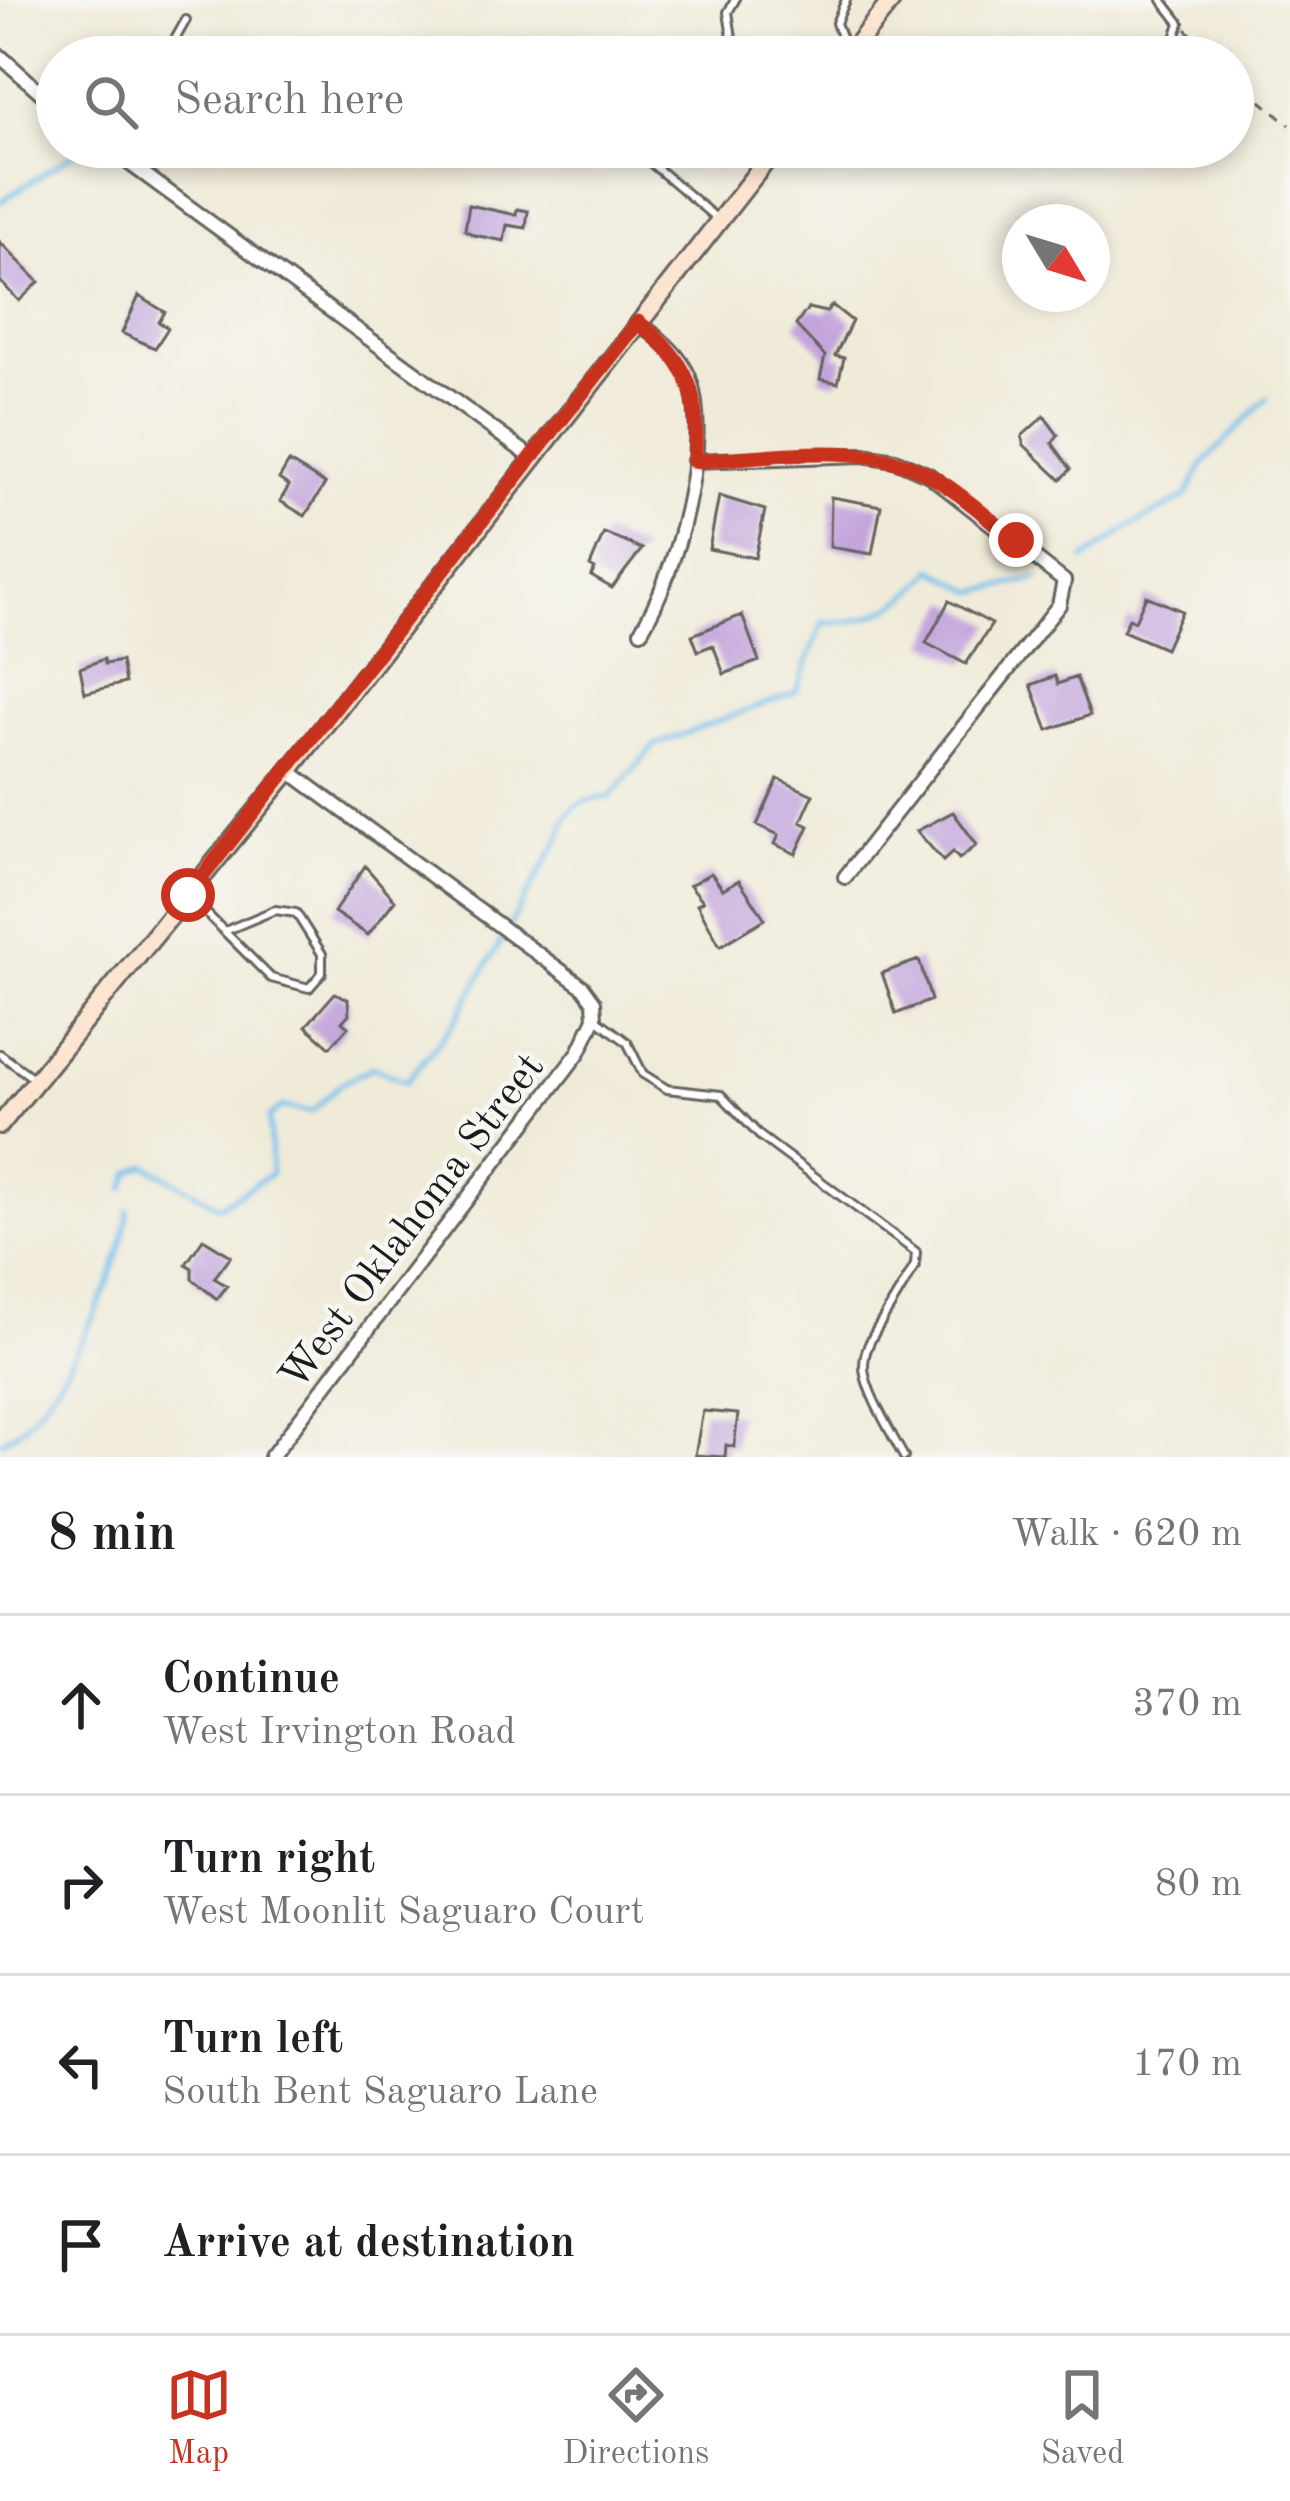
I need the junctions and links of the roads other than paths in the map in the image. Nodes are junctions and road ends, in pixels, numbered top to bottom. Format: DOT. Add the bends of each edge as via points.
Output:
graph roads {
  1 [pos="735,0"];
  2 [pos="846,0"];
  3 [pos="892,0"];
  4 [pos="1162,0"];
  5 [pos="187,20"];
  6 [pos="177,36"];
  7 [pos="732,36"];
  8 [pos="841,36"];
  9 [pos="864,36"];
  10 [pos="1176,36"];
  11 [pos="0,56"];
  12 [pos="36,88"];
  13 [pos="133,168"];
  14 [pos="139,168"];
  15 [pos="657,168"];
  16 [pos="760,168"];
  17 [pos="138,172"];
  18 [pos="719,220"];
  19 [pos="638,322"];
  20 [pos="531,458"];
  21 [pos="694,461"];
  22 [pos="641,631"];
  23 [pos="289,771"];
  24 [pos="845,878"];
  25 [pos="188,895"];
  26 [pos="225,931"];
  27 [pos="595,1018"];
  28 [pos="0,1054"];
  29 [pos="36,1080"];
  30 [pos="0,1125"];
  31 [pos="271,1457"];
  32 [pos="904,1457"];
  1 -- 7 [label="lane"];
  2 -- 8 [label="lane" via="836,23"];
  3 -- 9 [label="main road"];
  4 -- 10 [label="lane" via="1180,23"];
  5 -- 6 [label="lane"];
  11 -- 12 [label="street"];
  13 -- 17 [label="street"];
  14 -- 17 [label="lane"];
  15 -- 18 [label="lane"];
  16 -- 18 [label="main road"];
  17 -- 20 [label="street"];
  18 -- 19 [label="main road"];
  19 -- 20 [label="main road"];
  19 -- 21 [label="street" via="670,346 688,374"];
  20 -- 23 [label="main road"];
  21 -- 22 [label="street" via="663,596"];
  21 -- 24 [label="street" via="895,460 929,475 1060,574 1059,604"];
  23 -- 25 [label="main road"];
  23 -- 27 [label="street" via="583,987"];
  25 -- 26 [label="lane"];
  25 -- 29 [label="main road"];
  26 -- 26 [label="lane" via="284,985 309,988 322,973 322,954 296,913 275,910"];
  27 -- 31 [label="street, West Oklahoma Street" via="527,1123"];
  27 -- 32 [label="lane" via="627,1042 643,1074 667,1089 721,1095 760,1136 916,1252 860,1368"];
  28 -- 29 [label="lane"];
  29 -- 30 [label="main road"];
}
